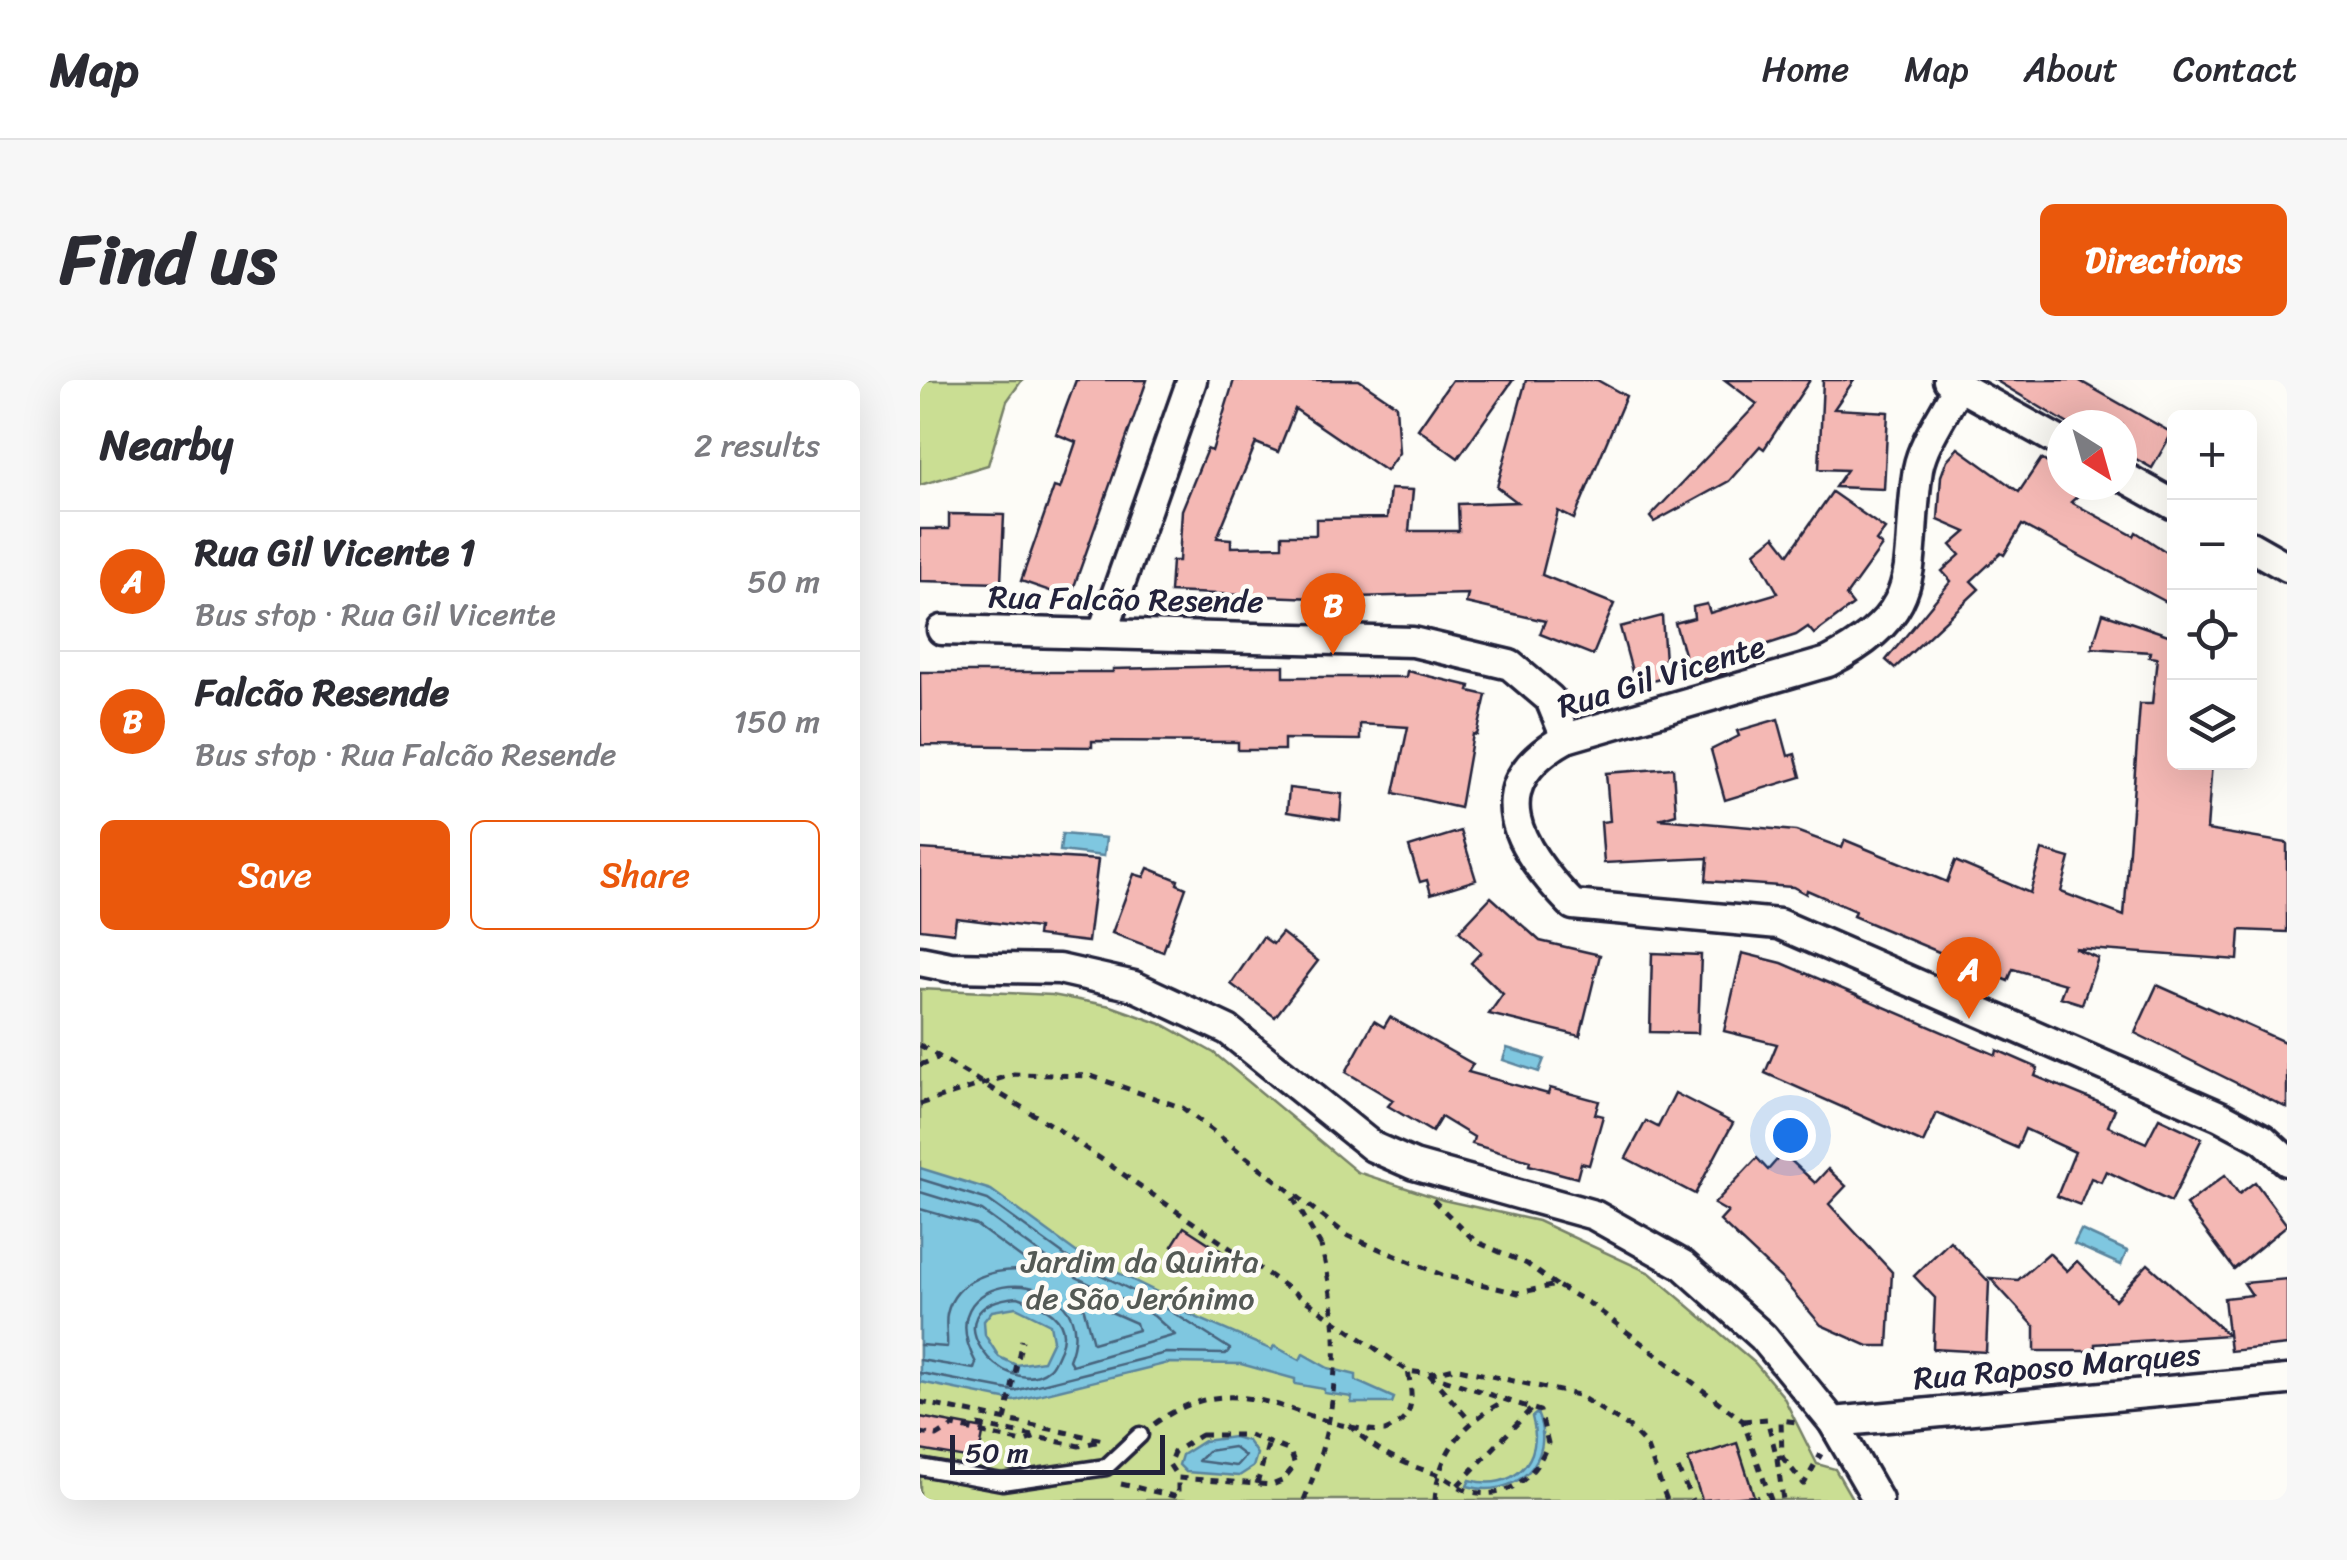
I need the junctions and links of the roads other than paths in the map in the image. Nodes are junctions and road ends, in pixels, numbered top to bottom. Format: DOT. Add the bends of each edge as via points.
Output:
graph roads {
  1 [pos="1192,380"];
  2 [pos="1953,383"];
  3 [pos="2047,435"];
  4 [pos="2137,484"];
  5 [pos="2167,501"];
  6 [pos="2257,550"];
  7 [pos="2287,566"];
  8 [pos="942,630"];
  9 [pos="1103,632"];
  10 [pos="1566,738"];
  11 [pos="920,961"];
  12 [pos="2287,1161"];
  13 [pos="2287,1380"];
  14 [pos="1833,1422"];
  15 [pos="1140,1435"];
  16 [pos="920,1467"];
  17 [pos="1878,1500"];
  1 -- 9 [label="street"];
  2 -- 3 [label="street"];
  2 -- 10 [label="street, Rua Gil Vicente" via="1919,464 1910,576 1895,610 1868,642 1828,662"];
  4 -- 5 [label="street"];
  6 -- 7 [label="street"];
  8 -- 9 [label="street, Rua Falcão Resende"];
  9 -- 10 [label="street, Rua Falcão Resende" via="1413,642 1510,666 1550,698"];
  10 -- 12 [label="street, Rua Gil Vicente" via="1535,756 1519,777 1514,810 1536,862 1573,905 1780,924 2220,1116"];
  11 -- 14 [label="street" via="1059,969 1134,986 1228,1030 1373,1147 1594,1215 1683,1264 1763,1337"];
  13 -- 14 [label="street, Rua Raposo Marques"];
  14 -- 17 [label="street"];
  15 -- 16 [label="lane" via="1106,1467 1002,1482"];
}
